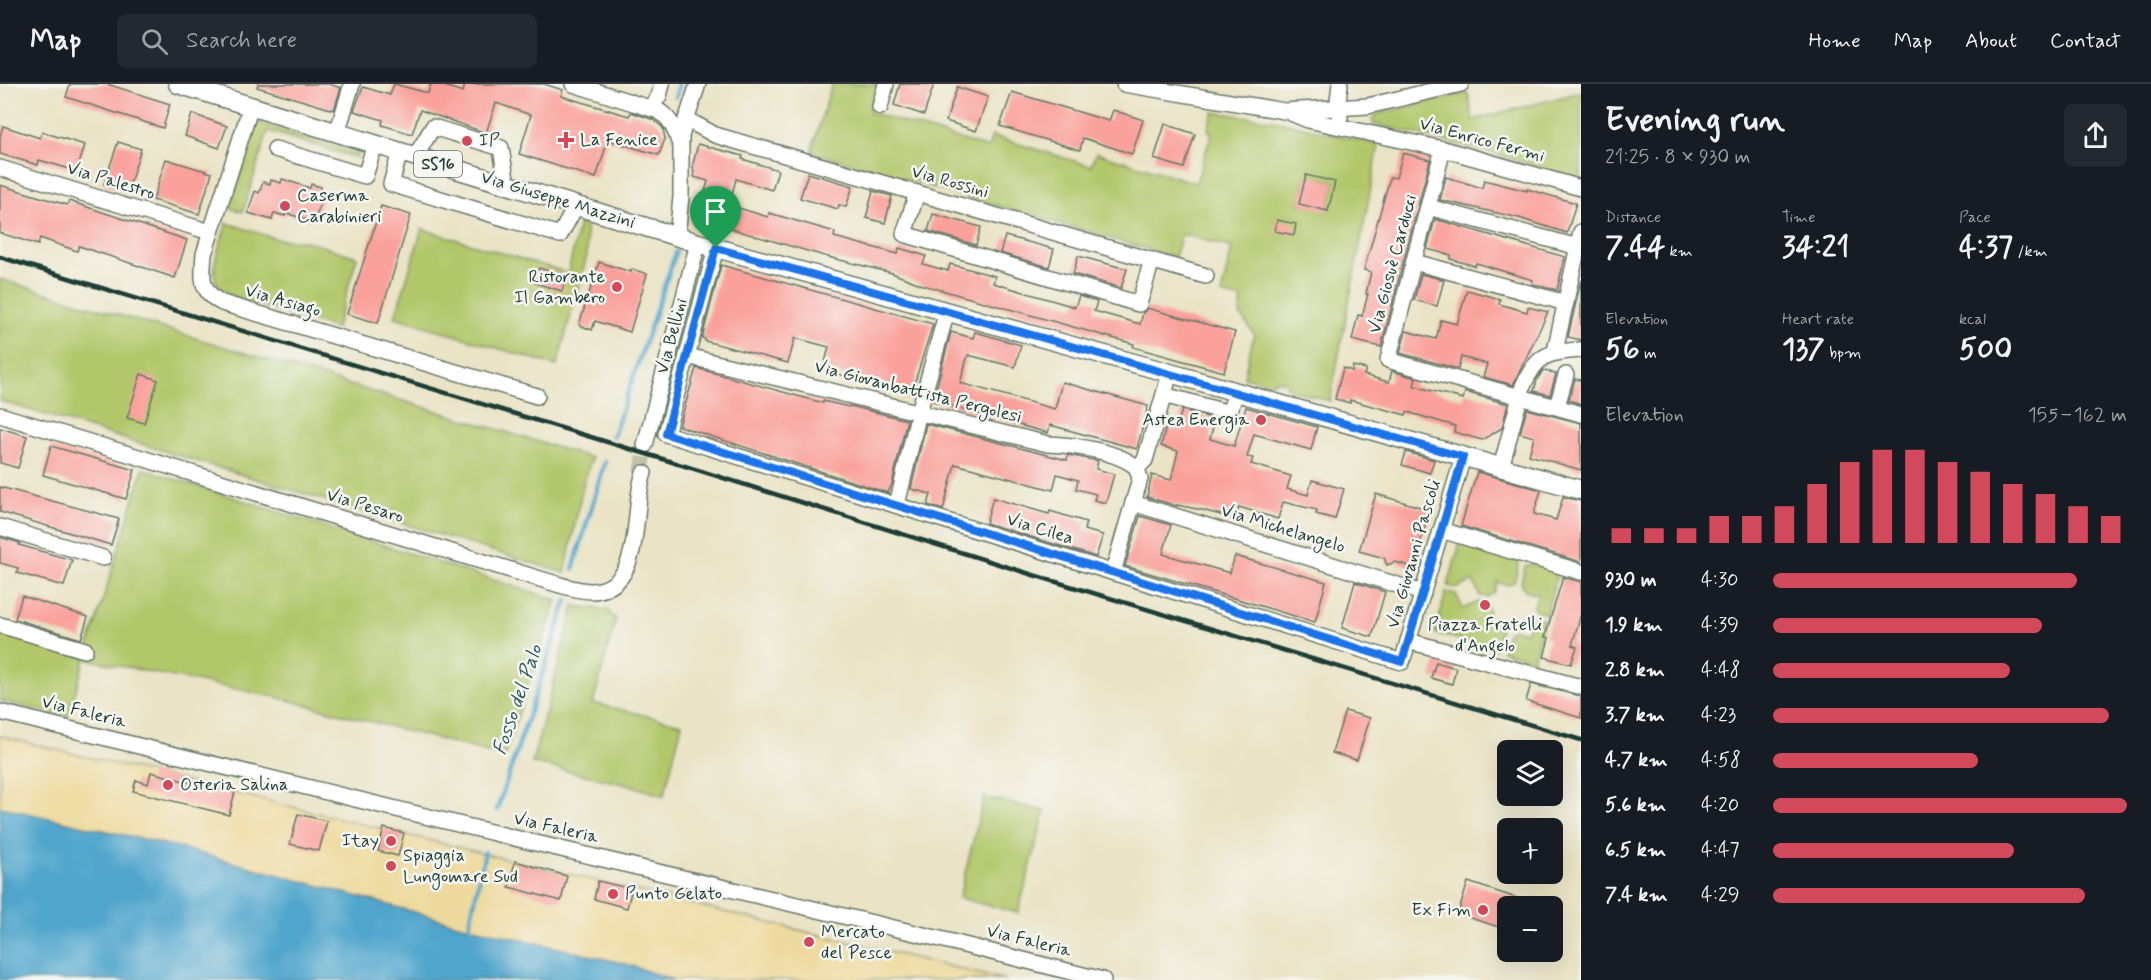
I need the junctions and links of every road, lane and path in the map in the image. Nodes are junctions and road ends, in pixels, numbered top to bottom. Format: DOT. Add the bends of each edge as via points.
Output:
graph roads {
  1 [pos="178,84"];
  2 [pos="352,84"];
  3 [pos="573,84"];
  4 [pos="662,84"];
  5 [pos="698,84"];
  6 [pos="886,84"];
  7 [pos="1124,84"];
  8 [pos="1340,84"];
  9 [pos="1461,84"];
  10 [pos="1209,91"];
  11 [pos="251,106"];
  12 [pos="1368,106"];
  13 [pos="880,107"];
  14 [pos="650,108"];
  15 [pos="1337,109"];
  16 [pos="1284,111"];
  17 [pos="686,119"];
  18 [pos="1349,129"];
  19 [pos="337,133"];
  20 [pos="1371,133"];
  21 [pos="375,144"];
  22 [pos="680,144"];
  23 [pos="275,149"];
  24 [pos="1443,149"];
  25 [pos="408,154"];
  26 [pos="0,168"];
  27 [pos="507,185"];
  28 [pos="1581,188"];
  29 [pos="917,193"];
  30 [pos="576,206"];
  31 [pos="1428,207"];
  32 [pos="210,232"];
  33 [pos="677,237"];
  34 [pos="1579,239"];
  35 [pos="698,243"];
  36 [pos="716,248"];
  37 [pos="1152,260"];
  38 [pos="1414,262"];
  39 [pos="1206,276"];
  40 [pos="1566,303"];
  41 [pos="947,311"];
  42 [pos="1581,350"];
  43 [pos="1555,351"];
  44 [pos="687,356"];
  45 [pos="1170,373"];
  46 [pos="1566,375"];
  47 [pos="1236,392"];
  48 [pos="1164,394"];
  49 [pos="537,396"];
  50 [pos="1520,396"];
  51 [pos="1557,406"];
  52 [pos="919,412"];
  53 [pos="1581,414"];
  54 [pos="0,416"];
  55 [pos="666,434"];
  56 [pos="647,444"];
  57 [pos="1463,457"];
  58 [pos="1501,467"];
  59 [pos="1137,468"];
  60 [pos="642,475"];
  61 [pos="1581,490"];
  62 [pos="1133,503"];
  63 [pos="897,505"];
  64 [pos="0,527"];
  65 [pos="1441,530"];
  66 [pos="103,558"];
  67 [pos="1113,572"];
  68 [pos="1581,572"];
  69 [pos="1423,593"];
  70 [pos="0,625"];
  71 [pos="1408,641"];
  72 [pos="85,650"];
  73 [pos="1402,662"];
  74 [pos="1581,687"];
  75 [pos="0,712"];
  76 [pos="1103,980"];
  1 -- 11 [label="main road, Via Giuseppe Mazzini / SS16"];
  2 -- 19 [label="street"];
  3 -- 14 [label="street"];
  4 -- 14 [label="street"];
  5 -- 17 [label="street"];
  6 -- 13 [label="street"];
  7 -- 10 [label="street"];
  8 -- 15 [label="street"];
  9 -- 12 [label="street"];
  10 -- 16 [label="street"];
  11 -- 19 [label="main road, Via Giuseppe Mazzini / SS16"];
  11 -- 32 [label="street, Via Asiago"];
  12 -- 15 [label="street"];
  12 -- 20 [label="street" via="1364,116"];
  14 -- 22 [label="street" via="666,115"];
  15 -- 16 [label="street"];
  15 -- 18 [label="street"];
  16 -- 18 [label="street, Via Enrico Fermi"];
  17 -- 22 [label="street"];
  17 -- 29 [label="street, Via Rossini" via="715,135"];
  18 -- 20 [label="street, Via Enrico Fermi"];
  19 -- 21 [label="main road, Via Giuseppe Mazzini / SS16"];
  20 -- 24 [label="street, Via Enrico Fermi"];
  21 -- 23 [label="street" via="365,176"];
  21 -- 25 [label="main road, Via Giuseppe Mazzini / SS16"];
  22 -- 33 [label="street"];
  24 -- 28 [label="street, Via Enrico Fermi"];
  24 -- 31 [label="street, Via Giosuè Carducci"];
  25 -- 27 [label="main road, Via Giuseppe Mazzini / SS16"];
  25 -- 27 [label="street" via="434,127 490,144 501,148"];
  25 -- 30 [label="street" via="391,184 560,235"];
  26 -- 32 [label="street, Via Palestro"];
  27 -- 30 [label="main road, Via Giuseppe Mazzini / SS16"];
  29 -- 37 [label="street, Via Rossini"];
  29 -- 37 [label="street" via="904,234 1139,304"];
  30 -- 33 [label="main road, Via Giuseppe Mazzini / SS16"];
  31 -- 34 [label="street"];
  31 -- 38 [label="street, Via Giosuè Carducci"];
  32 -- 49 [label="street, Via Asiago" via="204,254 203,284 207,293 222,303"];
  33 -- 35 [label="main road, Via Giuseppe Mazzini / SS16"];
  34 -- 40 [label="street"];
  35 -- 36 [label="main road, SS16"];
  35 -- 56 [label="street"];
  36 -- 41 [label="main road, SS16"];
  36 -- 44 [label="street, Via Bellini"];
  37 -- 39 [label="street, Via Rossini"];
  38 -- 40 [label="street"];
  38 -- 50 [label="street, Via Giosuè Carducci" via="1388,360"];
  40 -- 43 [label="street"];
  41 -- 45 [label="main road, SS16"];
  41 -- 52 [label="street"];
  42 -- 43 [label="street"];
  43 -- 50 [label="street" via="1535,365"];
  44 -- 52 [label="street, Via Giovanbattista Pergolesi"];
  44 -- 55 [label="street, Via Bellini"];
  45 -- 47 [label="main road, SS16"];
  45 -- 48 [label="street"];
  46 -- 51 [label="street"];
  47 -- 48 [label="street" via="1229,413"];
  47 -- 57 [label="main road, SS16"];
  48 -- 59 [label="street" via="1145,460"];
  50 -- 51 [label="street"];
  50 -- 58 [label="street"];
  51 -- 53 [label="street"];
  52 -- 59 [label="street, Via Giovanbattista Pergolesi" via="1048,444 1078,446 1126,460"];
  52 -- 63 [label="street"];
  54 -- 60 [label="street, Via Pesaro" via="584,590 605,588 626,568 634,544"];
  55 -- 63 [label="street, Via Cilea"];
  57 -- 58 [label="main road, SS16"];
  57 -- 65 [label="street, Via Giovanni Pascoli"];
  58 -- 61 [label="main road, SS16"];
  59 -- 62 [label="street" via="1140,478"];
  62 -- 67 [label="street"];
  62 -- 69 [label="street, Via Michelangelo"];
  63 -- 67 [label="street, Via Cilea"];
  64 -- 66 [label="street"];
  65 -- 68 [label="street"];
  65 -- 69 [label="street, Via Giovanni Pascoli"];
  67 -- 73 [label="street, Via Cilea"];
  69 -- 71 [label="street, Via Giovanni Pascoli"];
  70 -- 72 [label="street"];
  71 -- 73 [label="street, Via Giovanni Pascoli"];
  71 -- 74 [label="street"];
  75 -- 76 [label="street, Via Faleria"];
}
